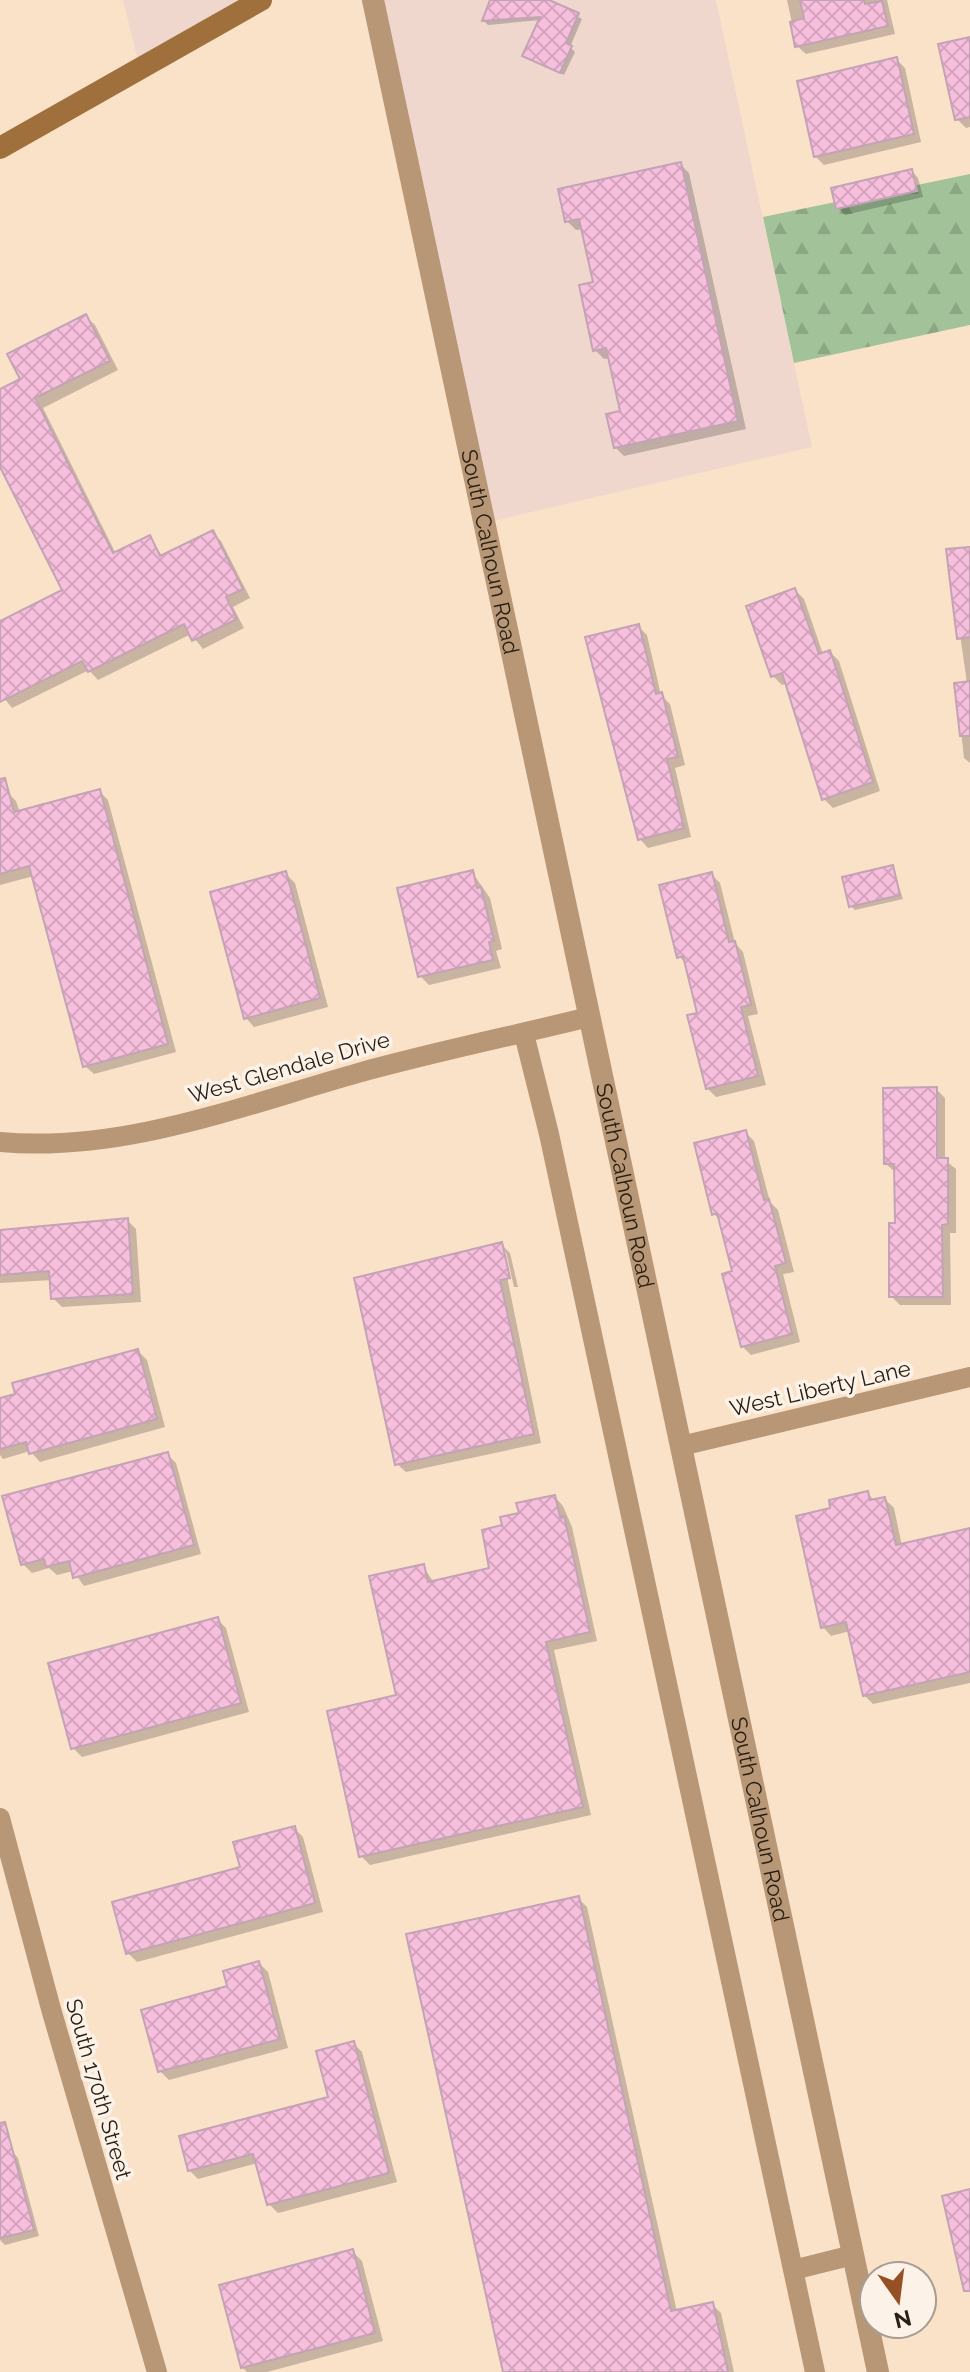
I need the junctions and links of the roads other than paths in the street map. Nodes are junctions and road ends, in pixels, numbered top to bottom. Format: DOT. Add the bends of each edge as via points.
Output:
graph roads {
  1 [pos="261,0"];
  2 [pos="373,0"];
  3 [pos="0,148"];
  4 [pos="589,1017"];
  5 [pos="524,1034"];
  6 [pos="0,1142"];
  7 [pos="970,1377"];
  8 [pos="681,1446"];
  9 [pos="0,1818"];
  10 [pos="853,2255"];
  11 [pos="793,2270"];
  12 [pos="157,2372"];
  13 [pos="815,2372"];
  14 [pos="878,2372"];
  1 -- 3 [label="main road"];
  2 -- 4 [label="street, South Calhoun Road"];
  4 -- 5 [label="street, West Glendale Drive"];
  4 -- 8 [label="street, South Calhoun Road"];
  5 -- 6 [label="street, West Glendale Drive" via="411,1058 158,1129 45,1146"];
  5 -- 11 [label="street"];
  7 -- 8 [label="street, West Liberty Lane"];
  8 -- 10 [label="street, South Calhoun Road"];
  9 -- 12 [label="street, South 170th Street"];
  10 -- 11 [label="street"];
  10 -- 14 [label="street, South Calhoun Road"];
  11 -- 13 [label="street"];
}
